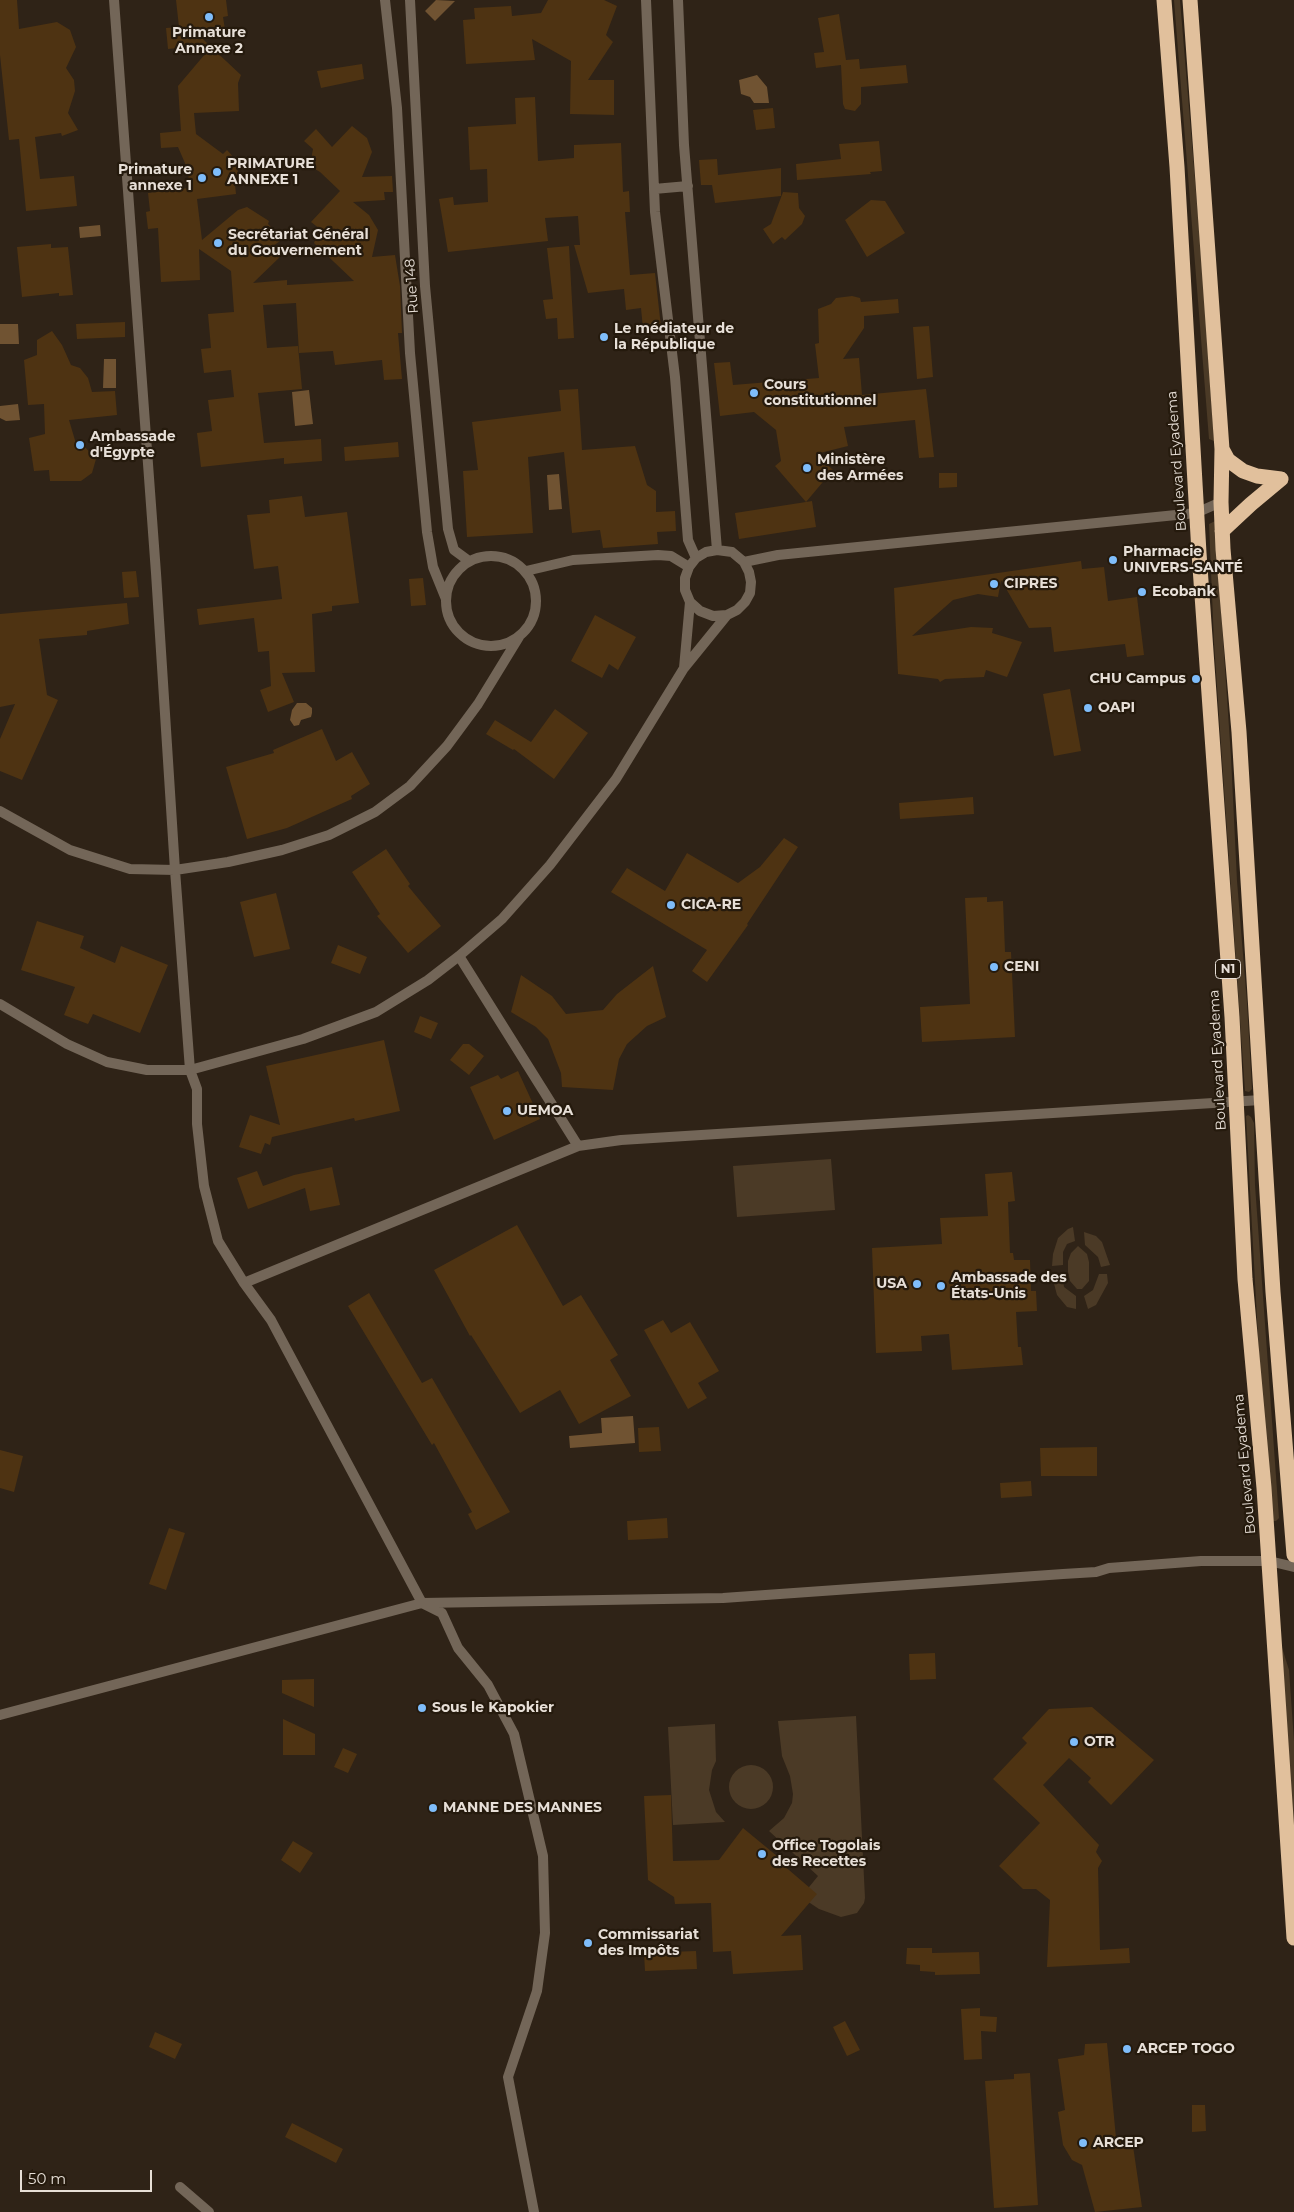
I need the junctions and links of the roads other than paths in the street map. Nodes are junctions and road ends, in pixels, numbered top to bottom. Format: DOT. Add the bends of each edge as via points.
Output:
graph roads {
  1 [pos="114,0"];
  2 [pos="385,0"];
  3 [pos="410,0"];
  4 [pos="646,0"];
  5 [pos="678,0"];
  6 [pos="1164,0"];
  7 [pos="1190,0"];
  8 [pos="688,186"];
  9 [pos="654,189"];
  10 [pos="420,203"];
  11 [pos="402,204"];
  12 [pos="1222,448"];
  13 [pos="1221,502"];
  14 [pos="1196,513"];
  15 [pos="1222,531"];
  16 [pos="717,550"];
  17 [pos="696,558"];
  18 [pos="469,561"];
  19 [pos="744,562"];
  20 [pos="688,567"];
  21 [pos="526,571"];
  22 [pos="446,599"];
  23 [pos="690,602"];
  24 [pos="728,615"];
  25 [pos="519,637"];
  26 [pos="684,668"];
  27 [pos="0,811"];
  28 [pos="175,870"];
  29 [pos="459,956"];
  30 [pos="0,1004"];
  31 [pos="190,1070"];
  32 [pos="1261,1100"];
  33 [pos="1236,1101"];
  34 [pos="578,1146"];
  35 [pos="244,1283"];
  36 [pos="1294,1555"];
  37 [pos="1269,1560"];
  38 [pos="1294,1566"];
  39 [pos="422,1603"];
  40 [pos="0,1715"];
  41 [pos="1294,1938"];
  42 [pos="180,2187"];
  43 [pos="210,2212"];
  44 [pos="534,2212"];
  1 -- 28 [label="street"];
  2 -- 11 [label="street" via="397,108"];
  3 -- 10 [label="street, Rue 148"];
  4 -- 9 [label="street"];
  5 -- 8 [label="street"];
  6 -- 14 [label="highway, Boulevard Eyadema / N1" via="1177,167"];
  7 -- 12 [label="highway, N1"];
  8 -- 9 [label="street"];
  8 -- 16 [label="street"];
  9 -- 17 [label="street" via="675,377 688,540"];
  10 -- 11 [label="street"];
  10 -- 18 [label="street, Rue 148" via="424,286 448,529 454,550"];
  11 -- 22 [label="street" via="410,353 427,532 433,568"];
  12 -- 13 [label="highway, N1"];
  12 -- 15 [label="highway" via="1228,460 1243,471 1281,480"];
  13 -- 14 [label="street"];
  13 -- 15 [label="highway, N1"];
  14 -- 19 [label="street" via="778,555"];
  14 -- 33 [label="highway, Boulevard Eyadema / N1"];
  15 -- 32 [label="highway, N1" via="1239,732"];
  16 -- 17 [label="street"];
  16 -- 19 [label="street" via="732,552"];
  17 -- 20 [label="street"];
  18 -- 21 [label="street" via="487,556 506,557"];
  18 -- 22 [label="street" via="457,570 449,584"];
  19 -- 24 [label="street" via="751,582 750,593 737,610"];
  20 -- 21 [label="street" via="671,556 658,555 573,560"];
  20 -- 23 [label="street" via="685,590"];
  21 -- 25 [label="street" via="537,593 537,606 534,618"];
  22 -- 25 [label="street" via="452,623 470,641 482,646 495,646 508,644"];
  23 -- 24 [label="street" via="713,616"];
  23 -- 26 [label="street"];
  24 -- 26 [label="street"];
  25 -- 28 [label="street" via="478,704 447,746 410,786 375,812 329,835 282,850"];
  26 -- 29 [label="street" via="616,779 550,866 502,919"];
  27 -- 28 [label="street" via="70,850 130,869"];
  28 -- 31 [label="street"];
  29 -- 31 [label="street" via="428,980 376,1012 303,1039"];
  29 -- 34 [label="street"];
  30 -- 31 [label="street" via="67,1044 107,1062 147,1070"];
  31 -- 35 [label="street" via="197,1089 196,1124 204,1186 218,1241"];
  32 -- 33 [label="street"];
  32 -- 36 [label="highway, N1"];
  33 -- 34 [label="street"];
  33 -- 37 [label="highway, Boulevard Eyadema / N1" via="1246,1279"];
  34 -- 35 [label="street"];
  35 -- 39 [label="street" via="270,1320"];
  37 -- 38 [label="street"];
  37 -- 39 [label="street" via="1192,1562 723,1598"];
  37 -- 41 [label="highway, Boulevard Eyadema / N1"];
  39 -- 40 [label="street"];
  39 -- 44 [label="street" via="442,1613 458,1648 488,1685 514,1734 543,1856 545,1934 537,1991 508,2077"];
  42 -- 43 [label="street"];
}
